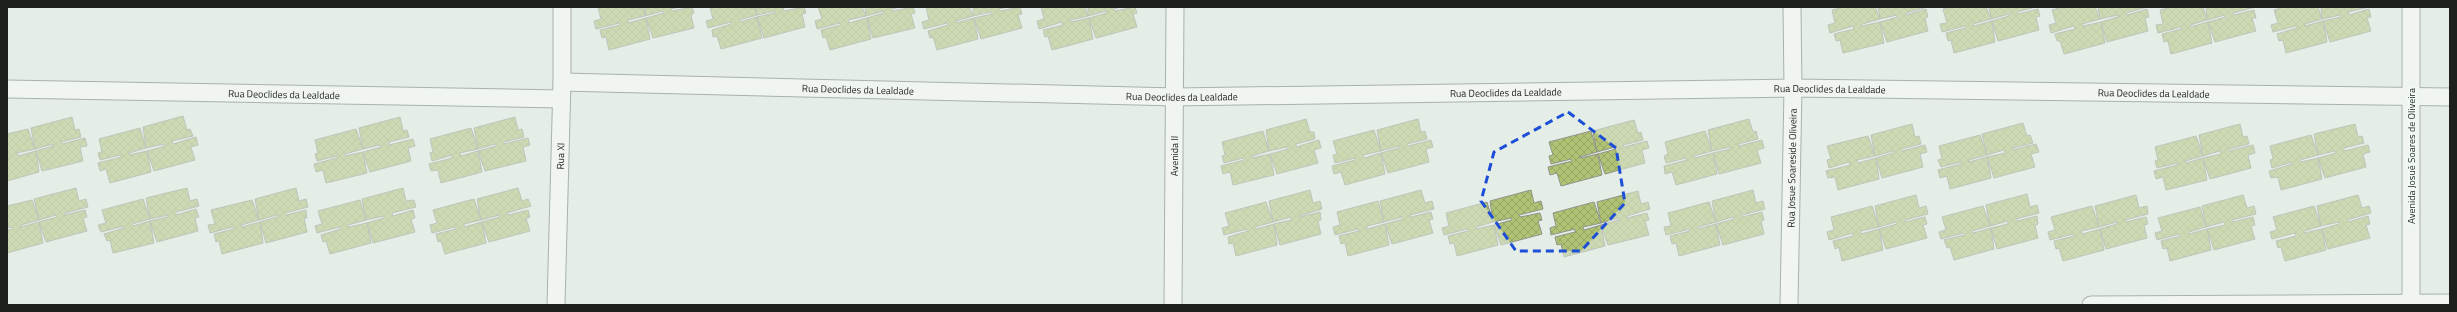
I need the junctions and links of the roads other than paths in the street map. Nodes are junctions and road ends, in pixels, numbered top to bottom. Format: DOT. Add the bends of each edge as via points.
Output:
graph roads {
  1 [pos="562,7"];
  2 [pos="1175,7"];
  3 [pos="1792,7"];
  4 [pos="2411,7"];
  5 [pos="562,82"];
  6 [pos="1793,88"];
  7 [pos="7,89"];
  8 [pos="2411,96"];
  9 [pos="2450,96"];
  10 [pos="1176,97"];
  11 [pos="562,99"];
  12 [pos="2450,303"];
  13 [pos="2411,304"];
  14 [pos="556,305"];
  15 [pos="1173,305"];
  16 [pos="1789,305"];
  17 [pos="2091,305"];
  1 -- 5 [label="street, Rua XI"];
  2 -- 10 [label="street, Avenida II"];
  3 -- 6 [label="street, Rua Josue Soareside Oliveira"];
  4 -- 8 [label="street, Avenida Josué Soares de Oliveira"];
  5 -- 10 [label="street, Rua Deoclides da Lealdade"];
  5 -- 11 [label="street, Rua XI"];
  6 -- 8 [label="street, Rua Deoclides da Lealdade"];
  6 -- 10 [label="street, Rua Deoclides da Lealdade"];
  6 -- 16 [label="street, Rua Josue Soareside Oliveira"];
  7 -- 11 [label="street, Rua Deoclides da Lealdade"];
  8 -- 9 [label="street, Rua Deoclides da Lealdade"];
  8 -- 13 [label="street, Avenida Josué Soares de Oliveira"];
  10 -- 15 [label="street, Avenida II"];
  11 -- 14 [label="street, Rua XI"];
  12 -- 13 [label="street"];
  13 -- 17 [label="street"];
}
